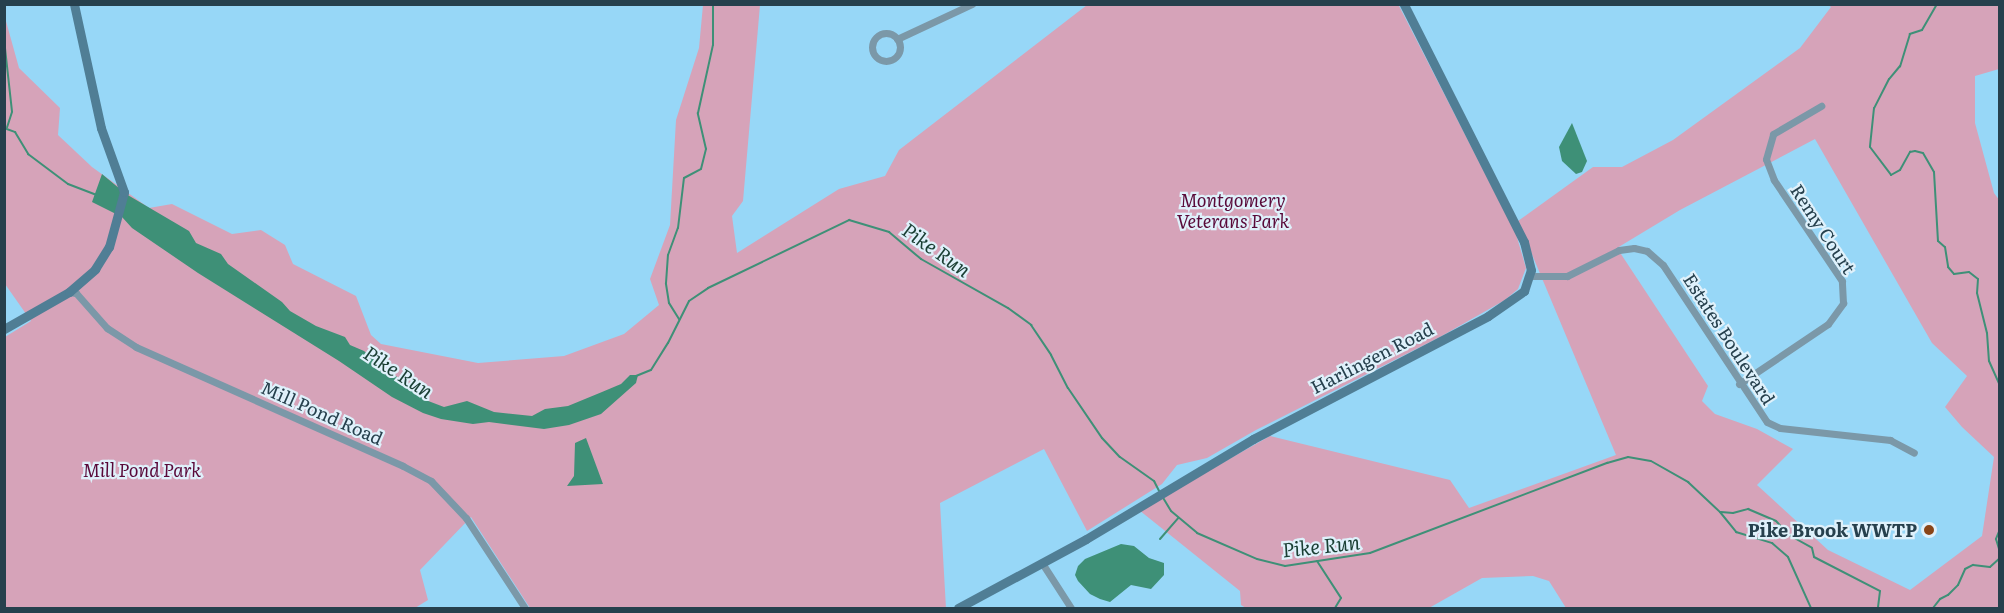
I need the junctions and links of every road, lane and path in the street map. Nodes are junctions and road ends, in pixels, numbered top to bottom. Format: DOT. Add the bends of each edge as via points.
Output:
graph roads {
  1 [pos="74,4"];
  2 [pos="972,4"];
  3 [pos="1404,4"];
  4 [pos="897,39"];
  5 [pos="1821,106"];
  6 [pos="1531,276"];
  7 [pos="69,292"];
  8 [pos="4,329"];
  9 [pos="1739,384"];
  10 [pos="1914,453"];
  11 [pos="1042,563"];
  12 [pos="525,609"];
  13 [pos="958,609"];
  14 [pos="1071,609"];
  1 -- 7 [label="street" via="101,128 124,192 103,258"];
  2 -- 4 [label="street"];
  3 -- 6 [label="street" via="1524,242"];
  4 -- 4 [label="street" via="885,33 876,37 872,45 874,54 885,60 893,58 899,52"];
  5 -- 9 [label="street, Remy Court" via="1773,134 1766,159 1774,180 1842,280 1843,303 1828,324"];
  6 -- 9 [label="street, Estates Boulevard" via="1568,276 1619,250 1647,251 1663,265"];
  6 -- 11 [label="street, Harlingen Road" via="1519,296 1488,316 1253,439"];
  7 -- 8 [label="street"];
  7 -- 12 [label="street, Mill Pond Road" via="76,293 106,328 136,347 431,481 466,518"];
  9 -- 10 [label="street, Estates Boulevard" via="1761,417 1775,427 1890,440"];
  11 -- 13 [label="street, Harlingen Road"];
  11 -- 14 [label="street"];
}
